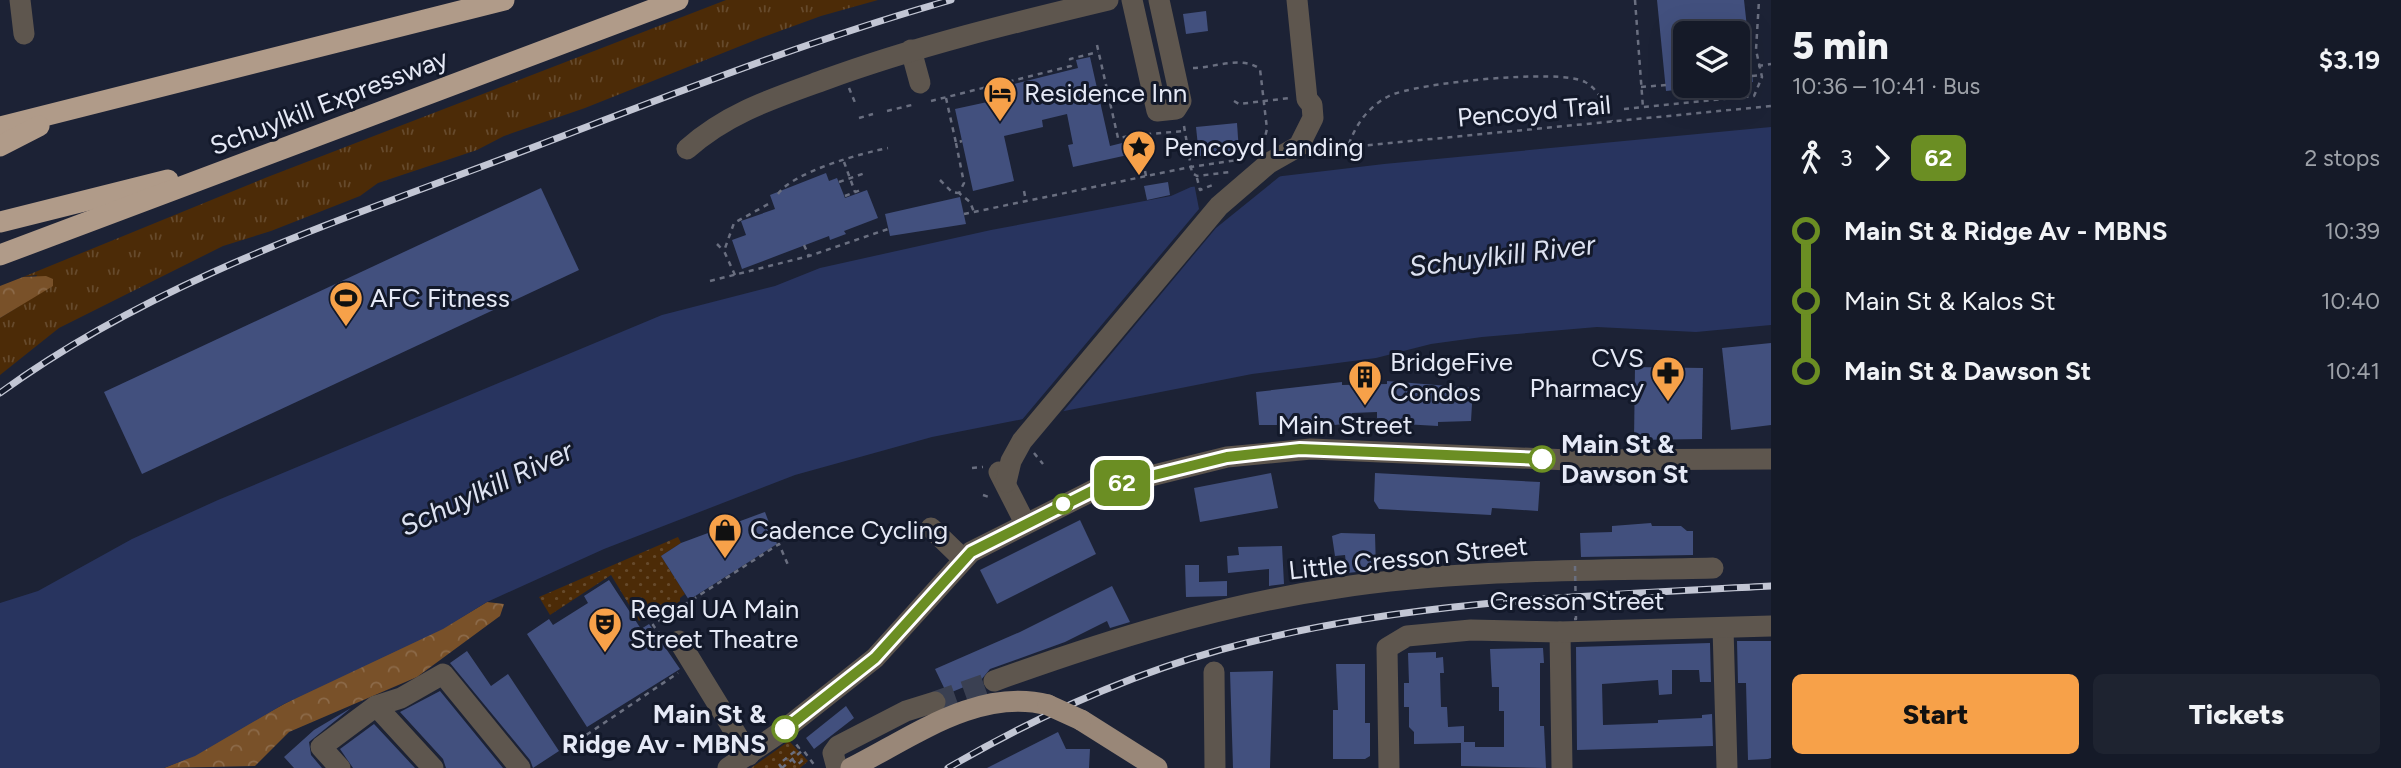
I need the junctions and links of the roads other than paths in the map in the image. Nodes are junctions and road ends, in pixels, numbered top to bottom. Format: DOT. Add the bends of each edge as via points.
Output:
graph roads {
  1 [pos="20,0"];
  2 [pos="503,0"];
  3 [pos="678,0"];
  4 [pos="1108,0"];
  5 [pos="1132,0"];
  6 [pos="1159,0"];
  7 [pos="1297,0"];
  8 [pos="24,34"];
  9 [pos="911,50"];
  10 [pos="929,86"];
  11 [pos="72,108"];
  12 [pos="0,127"];
  13 [pos="0,146"];
  14 [pos="687,149"];
  15 [pos="278,151"];
  16 [pos="0,222"];
  17 [pos="6,253"];
  18 [pos="1771,459"];
  19 [pos="1025,523"];
  20 [pos="930,528"];
  21 [pos="963,559"];
  22 [pos="1713,568"];
  23 [pos="1567,625"];
  24 [pos="1771,626"];
  25 [pos="1724,628"];
  26 [pos="679,641"];
  27 [pos="1214,673"];
  28 [pos="993,681"];
  29 [pos="935,702"];
  30 [pos="376,706"];
  31 [pos="749,754"];
  32 [pos="340,768"];
  33 [pos="433,768"];
  34 [pos="520,768"];
  35 [pos="728,768"];
  36 [pos="837,768"];
  37 [pos="852,768"];
  38 [pos="1157,768"];
  39 [pos="1215,768"];
  40 [pos="1389,768"];
  41 [pos="1562,768"];
  42 [pos="1727,768"];
  1 -- 8 [label="street"];
  2 -- 11 [label="highway, Schuylkill Expressway"];
  3 -- 15 [label="highway, Schuylkill Expressway"];
  4 -- 9 [label="street"];
  5 -- 6 [label="street" via="1157,111 1181,112"];
  7 -- 19 [label="street" via="1307,99 1297,130 1204,223 1028,433 1002,456 999,471"];
  9 -- 10 [label="street"];
  9 -- 14 [label="street" via="735,114"];
  11 -- 12 [label="highway, Schuylkill Expressway"];
  11 -- 13 [label="highway"];
  15 -- 16 [label="highway"];
  15 -- 17 [label="highway, Schuylkill Expressway"];
  18 -- 19 [label="street, Main Street" via="1569,460 1300,449 1227,457 1105,487"];
  19 -- 21 [label="street, Main Street"];
  20 -- 21 [label="street"];
  21 -- 31 [label="street, Main Street" via="875,658"];
  22 -- 28 [label="street, Little Cresson Street" via="1486,574 1339,587 1196,616"];
  23 -- 25 [label="street, Cresson Street"];
  23 -- 40 [label="street, Cresson Street" via="1400,637 1387,648"];
  23 -- 41 [label="street"];
  24 -- 25 [label="street, Cresson Street"];
  25 -- 42 [label="street"];
  26 -- 31 [label="street"];
  27 -- 39 [label="street"];
  29 -- 36 [label="street" via="906,711 838,746 833,753"];
  30 -- 32 [label="street" via="321,747"];
  30 -- 33 [label="street"];
  30 -- 34 [label="street" via="401,698 443,674"];
  31 -- 35 [label="street, Main Street"];
  37 -- 38 [label="main road, bridge" via="970,709 1009,701 1048,705 1082,720"];
}
